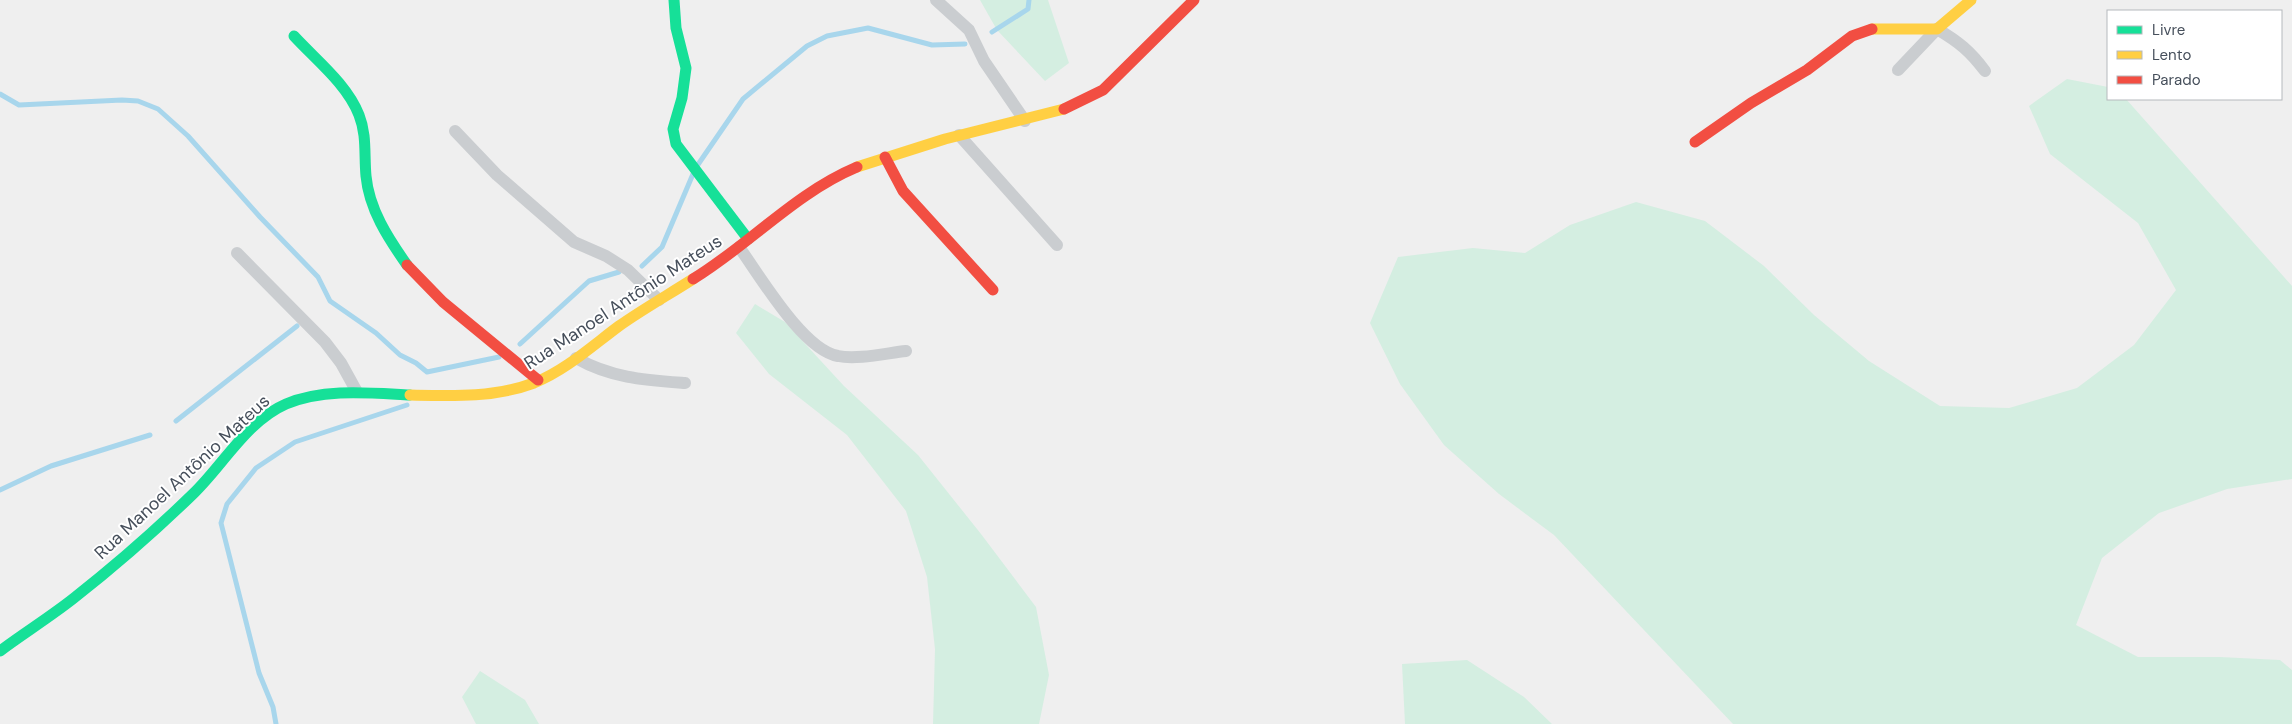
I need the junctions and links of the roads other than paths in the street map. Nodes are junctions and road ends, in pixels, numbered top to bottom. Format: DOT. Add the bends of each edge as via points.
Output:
graph roads {
  1 [pos="674,0"];
  2 [pos="936,0"];
  3 [pos="1194,0"];
  4 [pos="1971,0"];
  5 [pos="1937,29"];
  6 [pos="294,36"];
  7 [pos="1898,70"];
  8 [pos="1985,71"];
  9 [pos="1025,121"];
  10 [pos="455,130"];
  11 [pos="959,135"];
  12 [pos="1695,142"];
  13 [pos="885,157"];
  14 [pos="744,243"];
  15 [pos="1057,245"];
  16 [pos="237,253"];
  17 [pos="993,290"];
  18 [pos="659,300"];
  19 [pos="906,351"];
  20 [pos="576,358"];
  21 [pos="538,380"];
  22 [pos="685,383"];
  23 [pos="357,392"];
  24 [pos="0,651"];
  1 -- 14 [label="street" via="676,28 686,68 673,129 676,144"];
  2 -- 9 [label="street" via="969,30 984,61"];
  3 -- 9 [label="street, Rua Manoel Antônio Mateus" via="1103,90 1066,111"];
  4 -- 5 [label="street"];
  5 -- 7 [label="street"];
  5 -- 8 [label="street" via="1971,52"];
  5 -- 12 [label="street" via="1876,28 1852,36 1807,70 1751,103"];
  6 -- 21 [label="street" via="345,92 357,110 365,138 369,197 394,247 438,297 512,355"];
  9 -- 11 [label="street, Rua Manoel Antônio Mateus"];
  10 -- 18 [label="street" via="497,175 574,242 628,270"];
  11 -- 13 [label="street, Rua Manoel Antônio Mateus"];
  11 -- 15 [label="street"];
  13 -- 14 [label="street, Rua Manoel Antônio Mateus" via="837,176 798,201"];
  13 -- 17 [label="street" via="903,191"];
  14 -- 18 [label="street, Rua Manoel Antônio Mateus"];
  14 -- 19 [label="street" via="796,325 828,354 840,357"];
  16 -- 23 [label="street" via="325,342"];
  18 -- 20 [label="street, Rua Manoel Antônio Mateus"];
  20 -- 21 [label="street, Rua Manoel Antônio Mateus"];
  20 -- 22 [label="street" via="595,369 619,376"];
  21 -- 23 [label="street, Rua Manoel Antônio Mateus" via="524,387 451,395"];
  23 -- 24 [label="street, Rua Manoel Antônio Mateus" via="317,396 277,408 201,486 118,562"];
}
